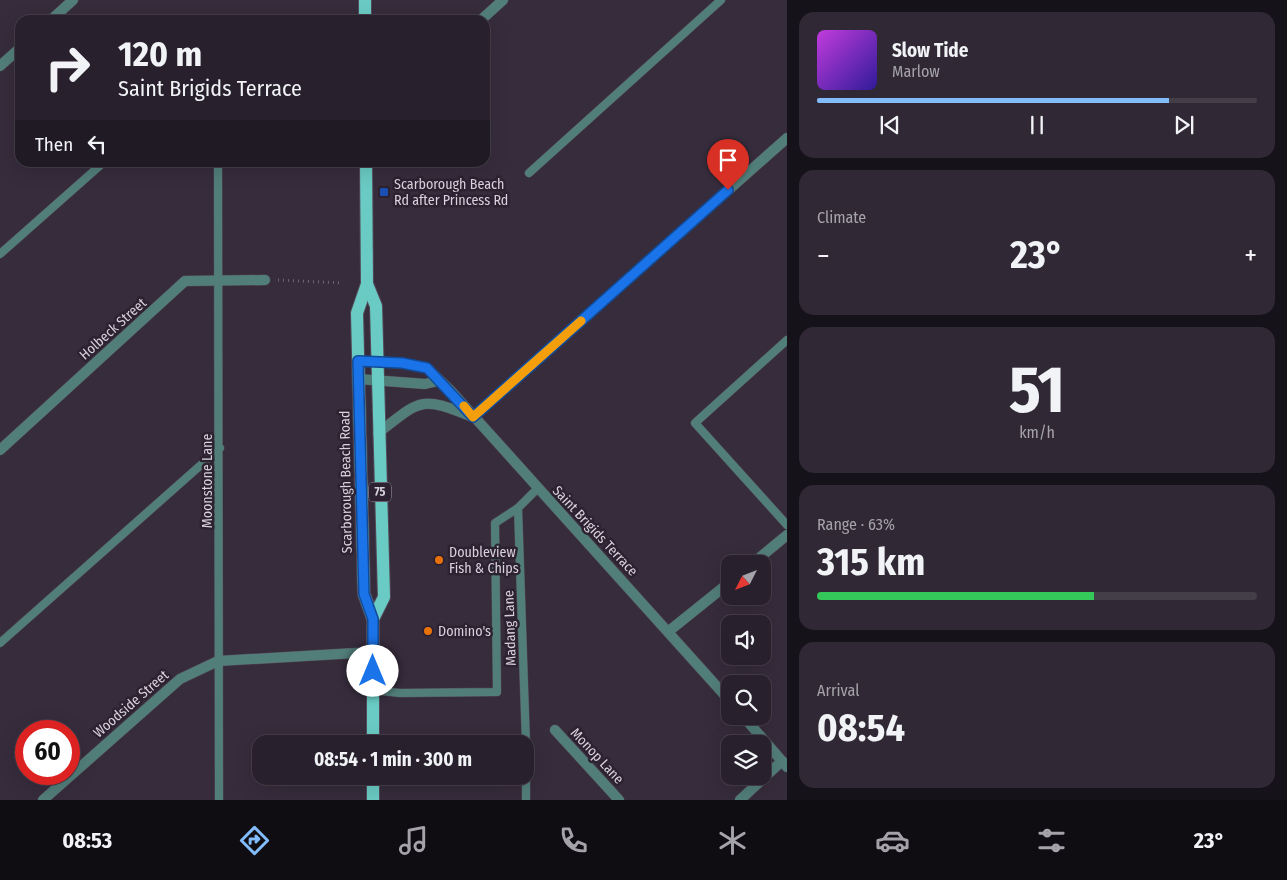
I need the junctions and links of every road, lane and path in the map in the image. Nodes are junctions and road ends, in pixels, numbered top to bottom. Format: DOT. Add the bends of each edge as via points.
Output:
graph roads {
  1 [pos="73,0"];
  2 [pos="365,0"];
  3 [pos="503,0"];
  4 [pos="721,0"];
  5 [pos="56,15"];
  6 [pos="365,15"];
  7 [pos="486,15"];
  8 [pos="15,52"];
  9 [pos="0,66"];
  10 [pos="787,138"];
  11 [pos="98,167"];
  12 [pos="218,167"];
  13 [pos="366,167"];
  14 [pos="529,173"];
  15 [pos="0,254"];
  16 [pos="265,280"];
  17 [pos="220,281"];
  18 [pos="342,282"];
  19 [pos="367,284"];
  20 [pos="787,340"];
  21 [pos="358,361"];
  22 [pos="378,362"];
  23 [pos="358,379"];
  24 [pos="379,380"];
  25 [pos="438,381"];
  26 [pos="473,417"];
  27 [pos="378,433"];
  28 [pos="220,448"];
  29 [pos="0,450"];
  30 [pos="537,489"];
  31 [pos="518,508"];
  32 [pos="787,525"];
  33 [pos="787,535"];
  34 [pos="763,555"];
  35 [pos="721,589"];
  36 [pos="373,619"];
  37 [pos="669,631"];
  38 [pos="0,643"];
  39 [pos="372,652"];
  40 [pos="218,661"];
  41 [pos="373,690"];
  42 [pos="721,691"];
  43 [pos="751,725"];
  44 [pos="554,730"];
  45 [pos="373,735"];
  46 [pos="526,735"];
  47 [pos="784,764"];
  48 [pos="373,785"];
  49 [pos="526,785"];
  50 [pos="43,800"];
  51 [pos="219,800"];
  52 [pos="373,800"];
  53 [pos="526,800"];
  54 [pos="619,800"];
  55 [pos="740,800"];
  1 -- 5 [label="street"];
  2 -- 6 [label="main road"];
  3 -- 7 [label="street"];
  4 -- 14 [label="lane"];
  8 -- 9 [label="street"];
  10 -- 26 [label="street"];
  11 -- 15 [label="lane"];
  12 -- 17 [label="lane, Moonstone Lane"];
  13 -- 19 [label="main road, Scarborough Beach Road / 75"];
  16 -- 17 [label="street, Holbeck Street"];
  16 -- 18 [label="path"];
  17 -- 28 [label="lane, Moonstone Lane"];
  17 -- 29 [label="street, Holbeck Street" via="185,281"];
  19 -- 21 [label="main road, Scarborough Beach Road / 75" via="358,314"];
  19 -- 22 [label="main road, Scarborough Beach Road / 75" via="376,306"];
  20 -- 32 [label="lane" via="695,423"];
  21 -- 22 [label="street, Saint Brigids Terrace"];
  21 -- 23 [label="main road, Scarborough Beach Road / 75"];
  22 -- 24 [label="main road, Scarborough Beach Road / 75"];
  22 -- 25 [label="street, Saint Brigids Terrace" via="427,368"];
  23 -- 24 [label="street"];
  23 -- 36 [label="main road, Scarborough Beach Road / 75" via="364,594"];
  24 -- 25 [label="street" via="425,384"];
  24 -- 27 [label="main road, Scarborough Beach Road / 75"];
  25 -- 26 [label="street, Saint Brigids Terrace"];
  26 -- 27 [label="street" via="426,402 404,413"];
  26 -- 30 [label="street, Saint Brigids Terrace"];
  27 -- 36 [label="main road, Scarborough Beach Road / 75" via="384,596"];
  28 -- 38 [label="lane"];
  28 -- 40 [label="lane, Moonstone Lane"];
  30 -- 31 [label="lane"];
  30 -- 37 [label="street, Saint Brigids Terrace"];
  31 -- 41 [label="lane" via="495,523 497,692 400,693"];
  31 -- 46 [label="lane, Madang Lane"];
  33 -- 34 [label="street"];
  35 -- 37 [label="street"];
  36 -- 39 [label="main road, Scarborough Beach Road / 75"];
  37 -- 42 [label="street, Saint Brigids Terrace"];
  39 -- 40 [label="street, Woodside Street"];
  39 -- 41 [label="main road, Scarborough Beach Road / 75"];
  40 -- 50 [label="street, Woodside Street" via="180,679"];
  40 -- 51 [label="lane, Moonstone Lane"];
  41 -- 45 [label="main road, Scarborough Beach Road / 75"];
  43 -- 47 [label="street"];
  44 -- 54 [label="street, Monop Lane"];
  47 -- 55 [label="street"];
  48 -- 52 [label="main road"];
  49 -- 53 [label="lane"];
}
